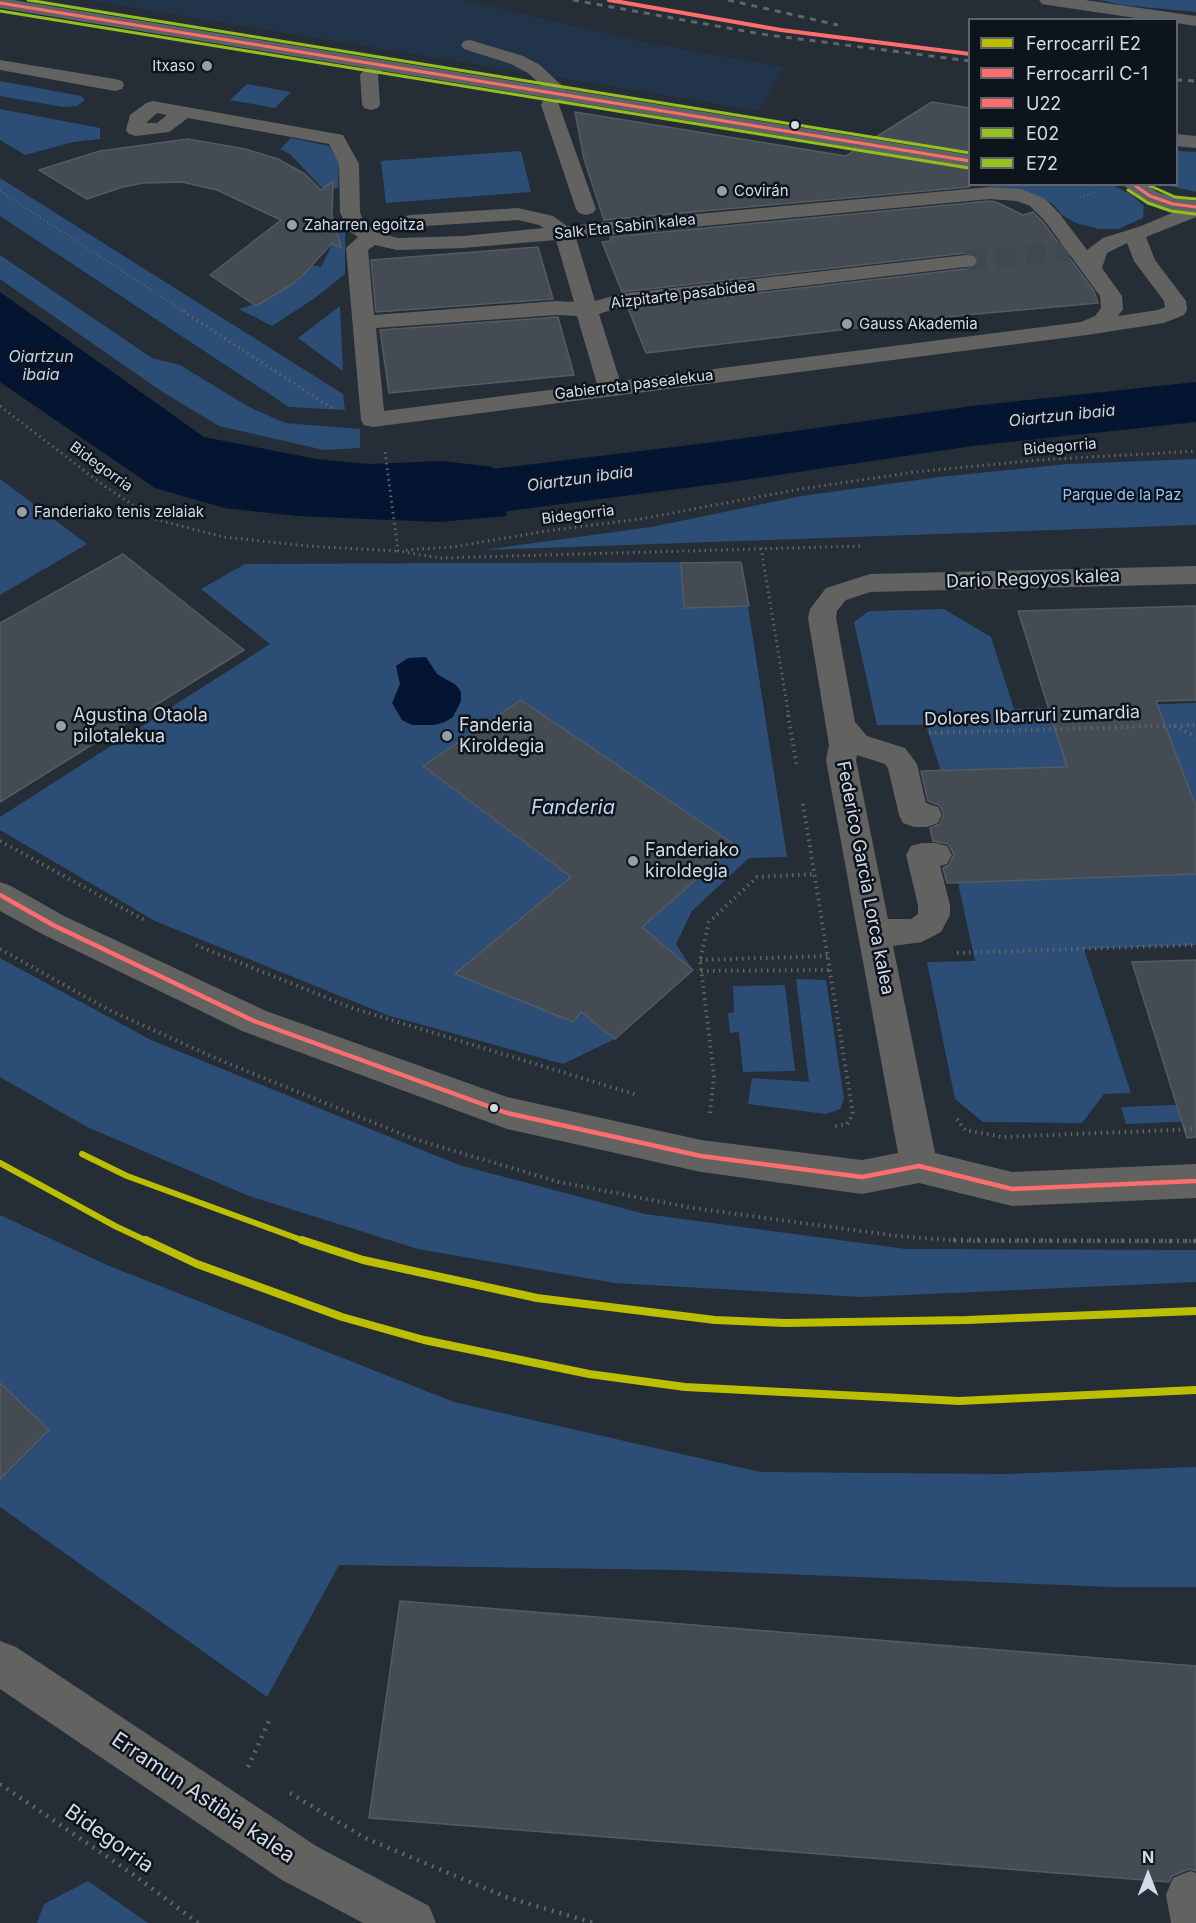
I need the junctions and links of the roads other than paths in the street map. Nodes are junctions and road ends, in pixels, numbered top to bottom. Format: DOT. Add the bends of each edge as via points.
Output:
graph roads {
  1 [pos="1048,0"];
  2 [pos="0,3"];
  3 [pos="1175,18"];
  4 [pos="1178,18"];
  5 [pos="1196,21"];
  6 [pos="470,45"];
  7 [pos="0,65"];
  8 [pos="377,65"];
  9 [pos="115,85"];
  10 [pos="557,100"];
  11 [pos="371,104"];
  12 [pos="184,112"];
  13 [pos="1178,140"];
  14 [pos="1196,142"];
  15 [pos="968,161"];
  16 [pos="1137,187"];
  17 [pos="1196,208"];
  18 [pos="586,209"];
  19 [pos="1052,216"];
  20 [pos="410,222"];
  21 [pos="1158,224"];
  22 [pos="564,233"];
  23 [pos="1134,233"];
  24 [pos="372,237"];
  25 [pos="966,261"];
  26 [pos="1091,268"];
  27 [pos="587,310"];
  28 [pos="364,322"];
  29 [pos="1085,328"];
  30 [pos="610,388"];
  31 [pos="1196,574"];
  32 [pos="870,584"];
  33 [pos="841,726"];
  34 [pos="871,748"];
  35 [pos="847,792"];
  36 [pos="927,815"];
  37 [pos="936,855"];
  38 [pos="0,894"];
  39 [pos="875,933"];
  40 [pos="919,1166"];
  41 [pos="1196,1181"];
  42 [pos="0,1663"];
  43 [pos="412,1923"];
  1 -- 3 [label="main road"];
  2 -- 8 [label="main road"];
  4 -- 5 [label="main road"];
  6 -- 10 [label="street" via="534,69"];
  7 -- 9 [label="street"];
  8 -- 10 [label="main road"];
  8 -- 11 [label="street" via="369,75"];
  10 -- 15 [label="main road"];
  10 -- 18 [label="street"];
  12 -- 24 [label="street" via="336,139 349,164 354,226"];
  13 -- 14 [label="main road"];
  16 -- 17 [label="main road" via="1173,204"];
  16 -- 21 [label="street" via="1160,209"];
  17 -- 21 [label="street"];
  19 -- 22 [label="street, Salk Eta Sabin kalea" via="1029,198 1000,192"];
  19 -- 23 [label="street, Salk Eta Sabin kalea" via="1090,231"];
  19 -- 26 [label="street" via="1073,250"];
  20 -- 22 [label="street" via="518,214 546,220"];
  21 -- 23 [label="street"];
  22 -- 24 [label="street, Salk Eta Sabin kalea" via="397,244"];
  22 -- 27 [label="street"];
  23 -- 26 [label="street" via="1098,250"];
  23 -- 29 [label="street, Gabierrota pasealekua" via="1145,261 1175,301 1176,310 1164,316"];
  24 -- 28 [label="street" via="357,248"];
  25 -- 27 [label="street, Aizpitarte pasabidea" via="620,301"];
  26 -- 29 [label="street, Gabierrota pasealekua" via="1113,303 1102,321"];
  27 -- 28 [label="street, Aizpitarte pasabidea" via="556,308"];
  27 -- 30 [label="street"];
  28 -- 30 [label="street, Gabierrota pasealekua" via="373,420"];
  29 -- 30 [label="street, Gabierrota pasealekua"];
  31 -- 32 [label="street, Dario Regoyos kalea"];
  32 -- 33 [label="street, Federico Garcia Lorca kalea" via="836,594 822,618"];
  33 -- 34 [label="street" via="857,744"];
  33 -- 35 [label="street, Federico Garcia Lorca kalea" via="841,760"];
  34 -- 35 [label="street" via="852,757"];
  34 -- 36 [label="street" via="895,756 902,764 914,815"];
  35 -- 39 [label="street, Federico Garcia Lorca kalea"];
  37 -- 39 [label="street" via="922,855 934,905 930,923 911,932"];
  38 -- 40 [label="street" via="53,925 254,1021 507,1113 701,1156 850,1176"];
  39 -- 40 [label="street, Federico Garcia Lorca kalea"];
  40 -- 41 [label="street" via="1012,1189"];
  42 -- 43 [label="street, Erramun Astibia kalea" via="299,1863"];
}
